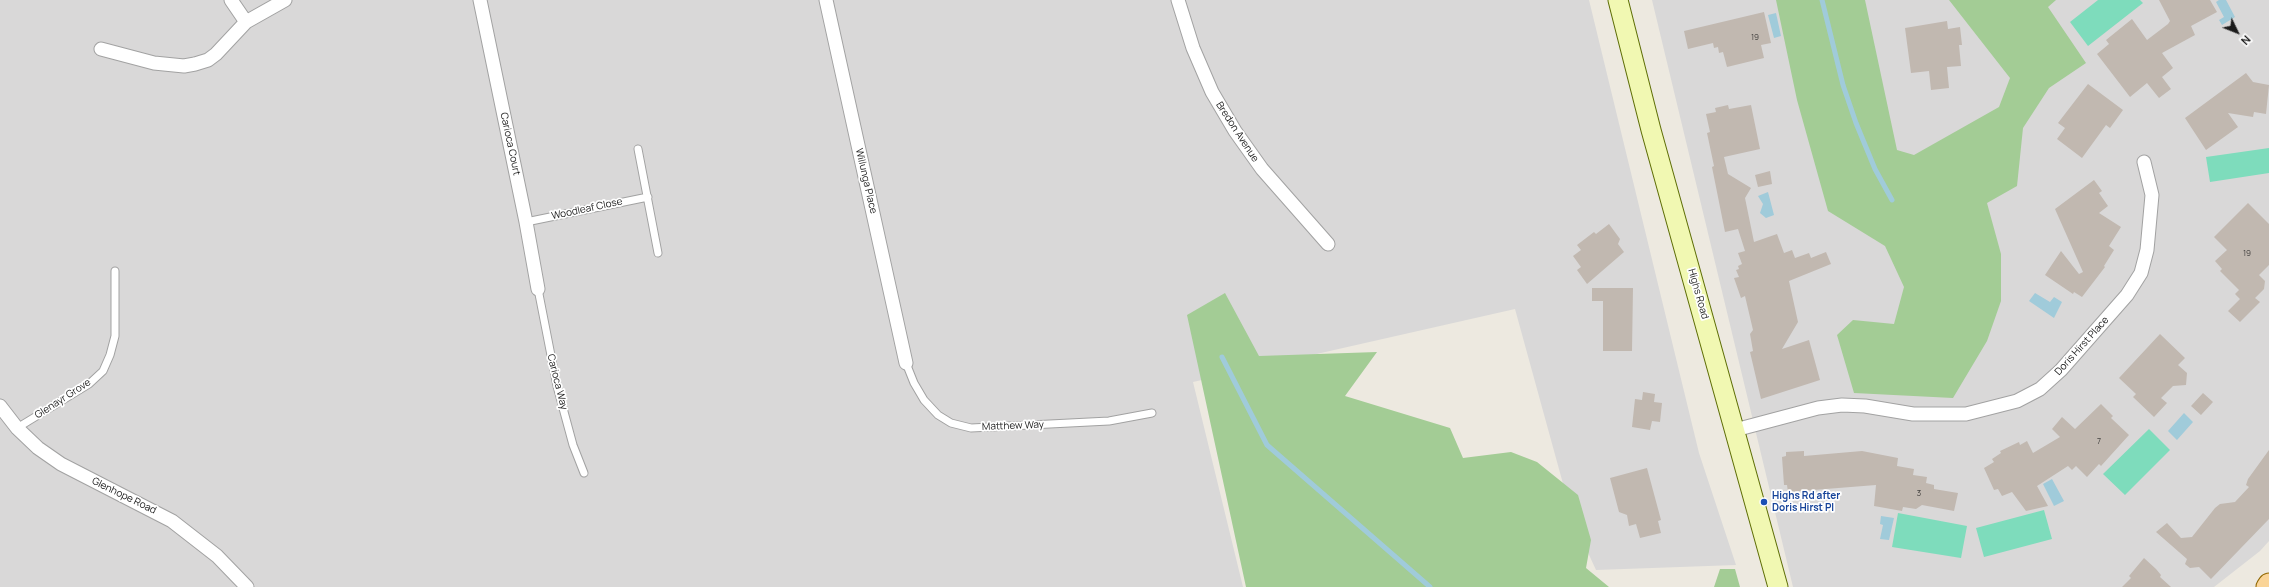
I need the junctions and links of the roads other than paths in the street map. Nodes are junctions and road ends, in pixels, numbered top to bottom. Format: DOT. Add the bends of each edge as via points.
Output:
graph roads {
  1 [pos="231,0"];
  2 [pos="285,0"];
  3 [pos="480,0"];
  4 [pos="826,0"];
  5 [pos="1178,0"];
  6 [pos="1618,0"];
  7 [pos="246,22"];
  8 [pos="101,49"];
  9 [pos="638,149"];
  10 [pos="2144,162"];
  11 [pos="648,197"];
  12 [pos="526,222"];
  13 [pos="1328,244"];
  14 [pos="658,253"];
  15 [pos="115,271"];
  16 [pos="538,289"];
  17 [pos="906,363"];
  18 [pos="0,406"];
  19 [pos="1152,413"];
  20 [pos="17,428"];
  21 [pos="1735,430"];
  22 [pos="584,473"];
  23 [pos="2269,584"];
  24 [pos="247,587"];
  25 [pos="1778,587"];
  26 [pos="2266,587"];
  1 -- 7 [label="street"];
  2 -- 7 [label="street"];
  3 -- 12 [label="street, Carioca Court"];
  4 -- 17 [label="street, Willunga Place"];
  5 -- 13 [label="street, Bredon Avenue" via="1193,48 1212,92 1235,131 1262,169"];
  6 -- 21 [label="street, Highs Road" via="1651,130"];
  7 -- 8 [label="street" via="208,60 184,66 154,63"];
  9 -- 11 [label="lane"];
  10 -- 21 [label="street, Doris Hirst Place" via="2152,195 2147,250 2140,273 2117,307 2061,370 2040,388 2017,401 1966,414 1913,414 1865,406 1842,406 1818,408"];
  11 -- 12 [label="lane, Woodleaf Close"];
  11 -- 14 [label="lane"];
  12 -- 16 [label="street, Carioca Court"];
  15 -- 20 [label="lane, Glenayr Grove" via="116,336 102,371 89,384"];
  16 -- 22 [label="lane, Carioca Way" via="557,386 573,445"];
  17 -- 19 [label="lane, Matthew Way" via="917,389 938,415 951,423 970,428 1102,421"];
  18 -- 20 [label="street, Glenhope Road"];
  20 -- 24 [label="street, Glenhope Road" via="38,448 61,464 172,520 217,556"];
  21 -- 25 [label="street, Highs Road"];
  23 -- 26 [label="main road"];
}
